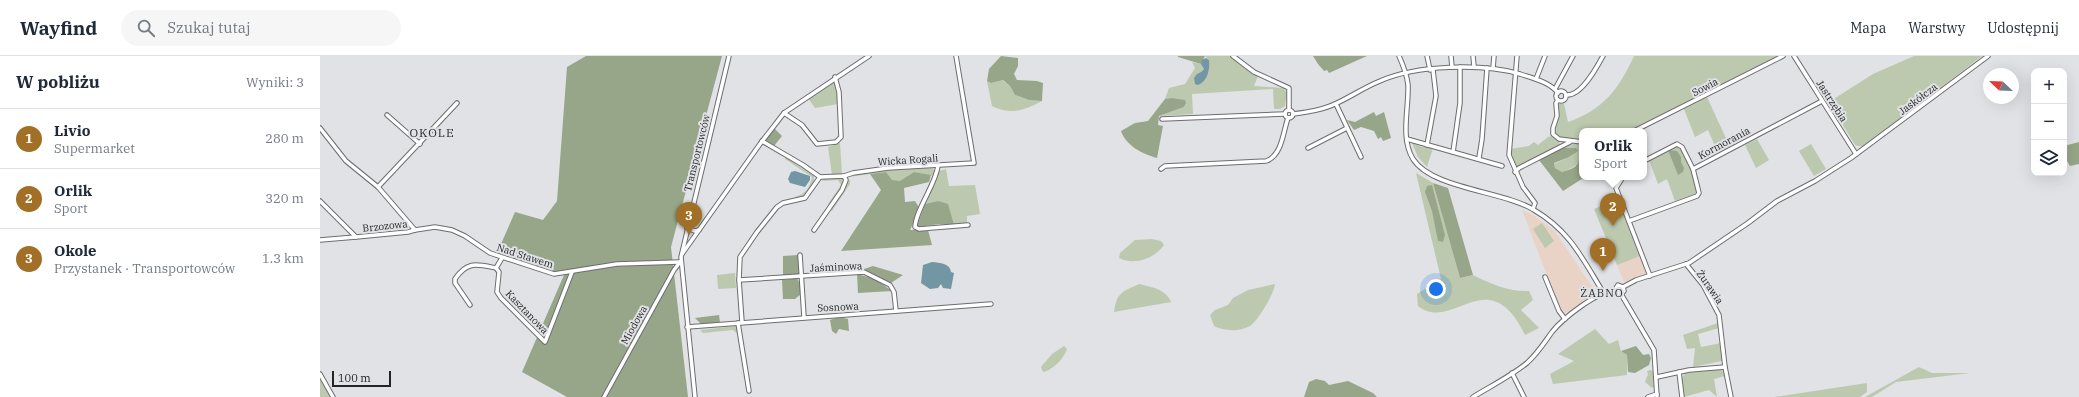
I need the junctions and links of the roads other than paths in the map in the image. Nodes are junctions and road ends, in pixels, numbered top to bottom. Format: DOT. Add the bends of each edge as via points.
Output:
graph roads {
  1 [pos="729,56"];
  2 [pos="869,56"];
  3 [pos="956,56"];
  4 [pos="1233,56"];
  5 [pos="1399,56"];
  6 [pos="1427,56"];
  7 [pos="1451,56"];
  8 [pos="1473,56"];
  9 [pos="1494,56"];
  10 [pos="1517,56"];
  11 [pos="1545,56"];
  12 [pos="1573,56"];
  13 [pos="1603,56"];
  14 [pos="1783,56"];
  15 [pos="1794,56"];
  16 [pos="1988,56"];
  17 [pos="1474,66"];
  18 [pos="1452,67"];
  19 [pos="1460,67"];
  20 [pos="1487,68"];
  21 [pos="1493,68"];
  22 [pos="1431,70"];
  23 [pos="1406,73"];
  24 [pos="1515,73"];
  25 [pos="835,77"];
  26 [pos="1536,79"];
  27 [pos="1556,91"];
  28 [pos="1566,95"];
  29 [pos="1558,100"];
  30 [pos="1822,101"];
  31 [pos="457,104"];
  32 [pos="1336,104"];
  33 [pos="1289,110"];
  34 [pos="784,113"];
  35 [pos="1285,114"];
  36 [pos="1293,114"];
  37 [pos="386,115"];
  38 [pos="1288,118"];
  39 [pos="1162,119"];
  40 [pos="320,128"];
  41 [pos="1347,128"];
  42 [pos="1640,128"];
  43 [pos="1406,139"];
  44 [pos="762,141"];
  45 [pos="1570,142"];
  46 [pos="1579,142"];
  47 [pos="420,144"];
  48 [pos="1427,145"];
  49 [pos="1308,148"];
  50 [pos="1453,152"];
  51 [pos="1856,154"];
  52 [pos="1361,157"];
  53 [pos="1479,158"];
  54 [pos="1647,159"];
  55 [pos="938,166"];
  56 [pos="1502,166"];
  57 [pos="1161,169"];
  58 [pos="1693,169"];
  59 [pos="1515,172"];
  60 [pos="844,176"];
  61 [pos="820,177"];
  62 [pos="1621,180"];
  63 [pos="378,187"];
  64 [pos="320,201"];
  65 [pos="1533,209"];
  66 [pos="1629,221"];
  67 [pos="968,225"];
  68 [pos="687,228"];
  69 [pos="700,229"];
  70 [pos="415,230"];
  71 [pos="814,230"];
  72 [pos="356,237"];
  73 [pos="320,240"];
  74 [pos="800,255"];
  75 [pos="681,257"];
  76 [pos="502,258"];
  77 [pos="680,262"];
  78 [pos="1686,264"];
  79 [pos="496,268"];
  80 [pos="572,272"];
  81 [pos="1650,276"];
  82 [pos="801,277"];
  83 [pos="1545,277"];
  84 [pos="739,280"];
  85 [pos="1623,287"];
  86 [pos="1615,290"];
  87 [pos="1603,292"];
  88 [pos="1621,294"];
  89 [pos="991,304"];
  90 [pos="470,305"];
  91 [pos="896,311"];
  92 [pos="804,317"];
  93 [pos="1565,319"];
  94 [pos="740,322"];
  95 [pos="687,327"];
  96 [pos="1725,367"];
  97 [pos="1679,372"];
  98 [pos="1512,373"];
  99 [pos="320,374"];
  100 [pos="1657,377"];
  101 [pos="749,391"];
  102 [pos="1657,396"];
  103 [pos="333,397"];
  104 [pos="604,397"];
  105 [pos="695,397"];
  106 [pos="1472,397"];
  107 [pos="1524,397"];
  108 [pos="1648,397"];
  109 [pos="1682,397"];
  110 [pos="1731,397"];
  1 -- 68 [label="street, Transportowców"];
  2 -- 25 [label="street"];
  3 -- 55 [label="street, Wicka Rogali" via="974,163"];
  4 -- 33 [label="street" via="1254,72 1289,88"];
  5 -- 23 [label="street"];
  6 -- 22 [label="street"];
  7 -- 18 [label="street"];
  8 -- 17 [label="street"];
  9 -- 21 [label="street"];
  10 -- 24 [label="street"];
  11 -- 26 [label="street"];
  12 -- 27 [label="street"];
  13 -- 28 [label="street" via="1591,76 1575,94"];
  14 -- 42 [label="street, Sowia"];
  15 -- 30 [label="street, Jastrzębia"];
  16 -- 51 [label="street, Jaskółcza"];
  17 -- 19 [label="street"];
  17 -- 20 [label="street"];
  18 -- 19 [label="street"];
  18 -- 22 [label="street"];
  19 -- 50 [label="street" via="1460,103"];
  20 -- 21 [label="street"];
  20 -- 53 [label="street"];
  21 -- 24 [label="street"];
  22 -- 23 [label="street"];
  22 -- 48 [label="street" via="1436,96"];
  23 -- 32 [label="street" via="1380,81"];
  23 -- 43 [label="street"];
  24 -- 26 [label="street"];
  24 -- 59 [label="street" via="1509,155"];
  25 -- 34 [label="street"];
  25 -- 34 [label="street" via="839,92 841,137 836,142 817,144 802,124"];
  26 -- 27 [label="street"];
  27 -- 28 [label="street" via="1563,91"];
  27 -- 29 [label="street"];
  28 -- 29 [label="street" via="1564,101"];
  29 -- 45 [label="street" via="1553,134"];
  30 -- 51 [label="street, Jastrzębia"];
  30 -- 58 [label="street, Kormorania"];
  31 -- 47 [label="street"];
  32 -- 36 [label="street"];
  32 -- 41 [label="street"];
  33 -- 35 [label="street"];
  33 -- 36 [label="street"];
  34 -- 44 [label="street"];
  35 -- 38 [label="street"];
  35 -- 39 [label="street"];
  36 -- 38 [label="street"];
  37 -- 47 [label="street"];
  38 -- 57 [label="street" via="1278,150 1273,158 1266,161 1165,166"];
  40 -- 63 [label="street" via="346,162"];
  41 -- 49 [label="street"];
  41 -- 52 [label="street"];
  43 -- 48 [label="street"];
  43 -- 65 [label="street" via="1413,158 1429,174"];
  44 -- 61 [label="street"];
  44 -- 69 [label="street"];
  45 -- 46 [label="street"];
  45 -- 59 [label="street"];
  47 -- 63 [label="street"];
  48 -- 50 [label="street"];
  50 -- 53 [label="street"];
  51 -- 78 [label="street, Jaskółcza" via="1815,181 1777,201 1738,231"];
  53 -- 56 [label="street"];
  54 -- 58 [label="street, Kormorania" via="1677,144 1682,146"];
  55 -- 60 [label="street, Wicka Rogali" via="888,168"];
  55 -- 67 [label="street" via="915,227 919,229"];
  58 -- 66 [label="street" via="1699,193 1697,196"];
  59 -- 65 [label="street" via="1535,203"];
  60 -- 61 [label="street, Wicka Rogali"];
  60 -- 71 [label="street" via="844,187"];
  61 -- 84 [label="street" via="805,198 777,207 757,232 740,257"];
  62 -- 66 [label="street" via="1616,188"];
  63 -- 70 [label="street"];
  64 -- 72 [label="street, Brzozowa"];
  65 -- 87 [label="street" via="1566,234"];
  66 -- 81 [label="street" via="1628,224"];
  68 -- 69 [label="street" via="695,231"];
  68 -- 75 [label="street, Transportowców"];
  69 -- 75 [label="street"];
  70 -- 72 [label="street, Brzozowa"];
  70 -- 76 [label="street, Nad Stawem" via="435,227 452,230"];
  72 -- 73 [label="street, Brzozowa"];
  74 -- 82 [label="street"];
  75 -- 77 [label="street, Transportowców"];
  76 -- 79 [label="street"];
  76 -- 80 [label="street, Nad Stawem" via="554,274"];
  77 -- 80 [label="street, Nad Stawem" via="618,264"];
  77 -- 95 [label="street, Transportowców"];
  77 -- 104 [label="street, Miodowa"];
  78 -- 81 [label="street, Jaskółcza"];
  78 -- 96 [label="street, Żurawia" via="1719,315"];
  79 -- 80 [label="street, Kasztanowa" via="499,272 497,292 500,298 545,342"];
  79 -- 90 [label="street" via="470,264 461,270 455,280"];
  81 -- 85 [label="street, Jaskółcza" via="1632,281"];
  82 -- 84 [label="street, Jaśminowa"];
  82 -- 91 [label="street, Jaśminowa" via="864,272 890,285 894,292"];
  82 -- 92 [label="street, Jaśminowa"];
  83 -- 93 [label="street"];
  84 -- 94 [label="street"];
  85 -- 86 [label="street" via="1618,286"];
  85 -- 88 [label="street" via="1624,291"];
  86 -- 87 [label="street"];
  86 -- 88 [label="street"];
  87 -- 93 [label="street"];
  88 -- 100 [label="street" via="1654,350"];
  89 -- 91 [label="street, Sosnowa"];
  91 -- 92 [label="street, Sosnowa"];
  92 -- 94 [label="street, Sosnowa"];
  93 -- 98 [label="street" via="1535,356"];
  94 -- 95 [label="street, Sosnowa"];
  94 -- 101 [label="street"];
  95 -- 105 [label="street, Transportowców"];
  96 -- 97 [label="street"];
  96 -- 110 [label="street, Żurawia"];
  97 -- 100 [label="street"];
  97 -- 109 [label="street"];
  98 -- 106 [label="street"];
  98 -- 107 [label="street"];
  99 -- 103 [label="street"];
  100 -- 102 [label="street"];
  102 -- 108 [label="street"];
}
